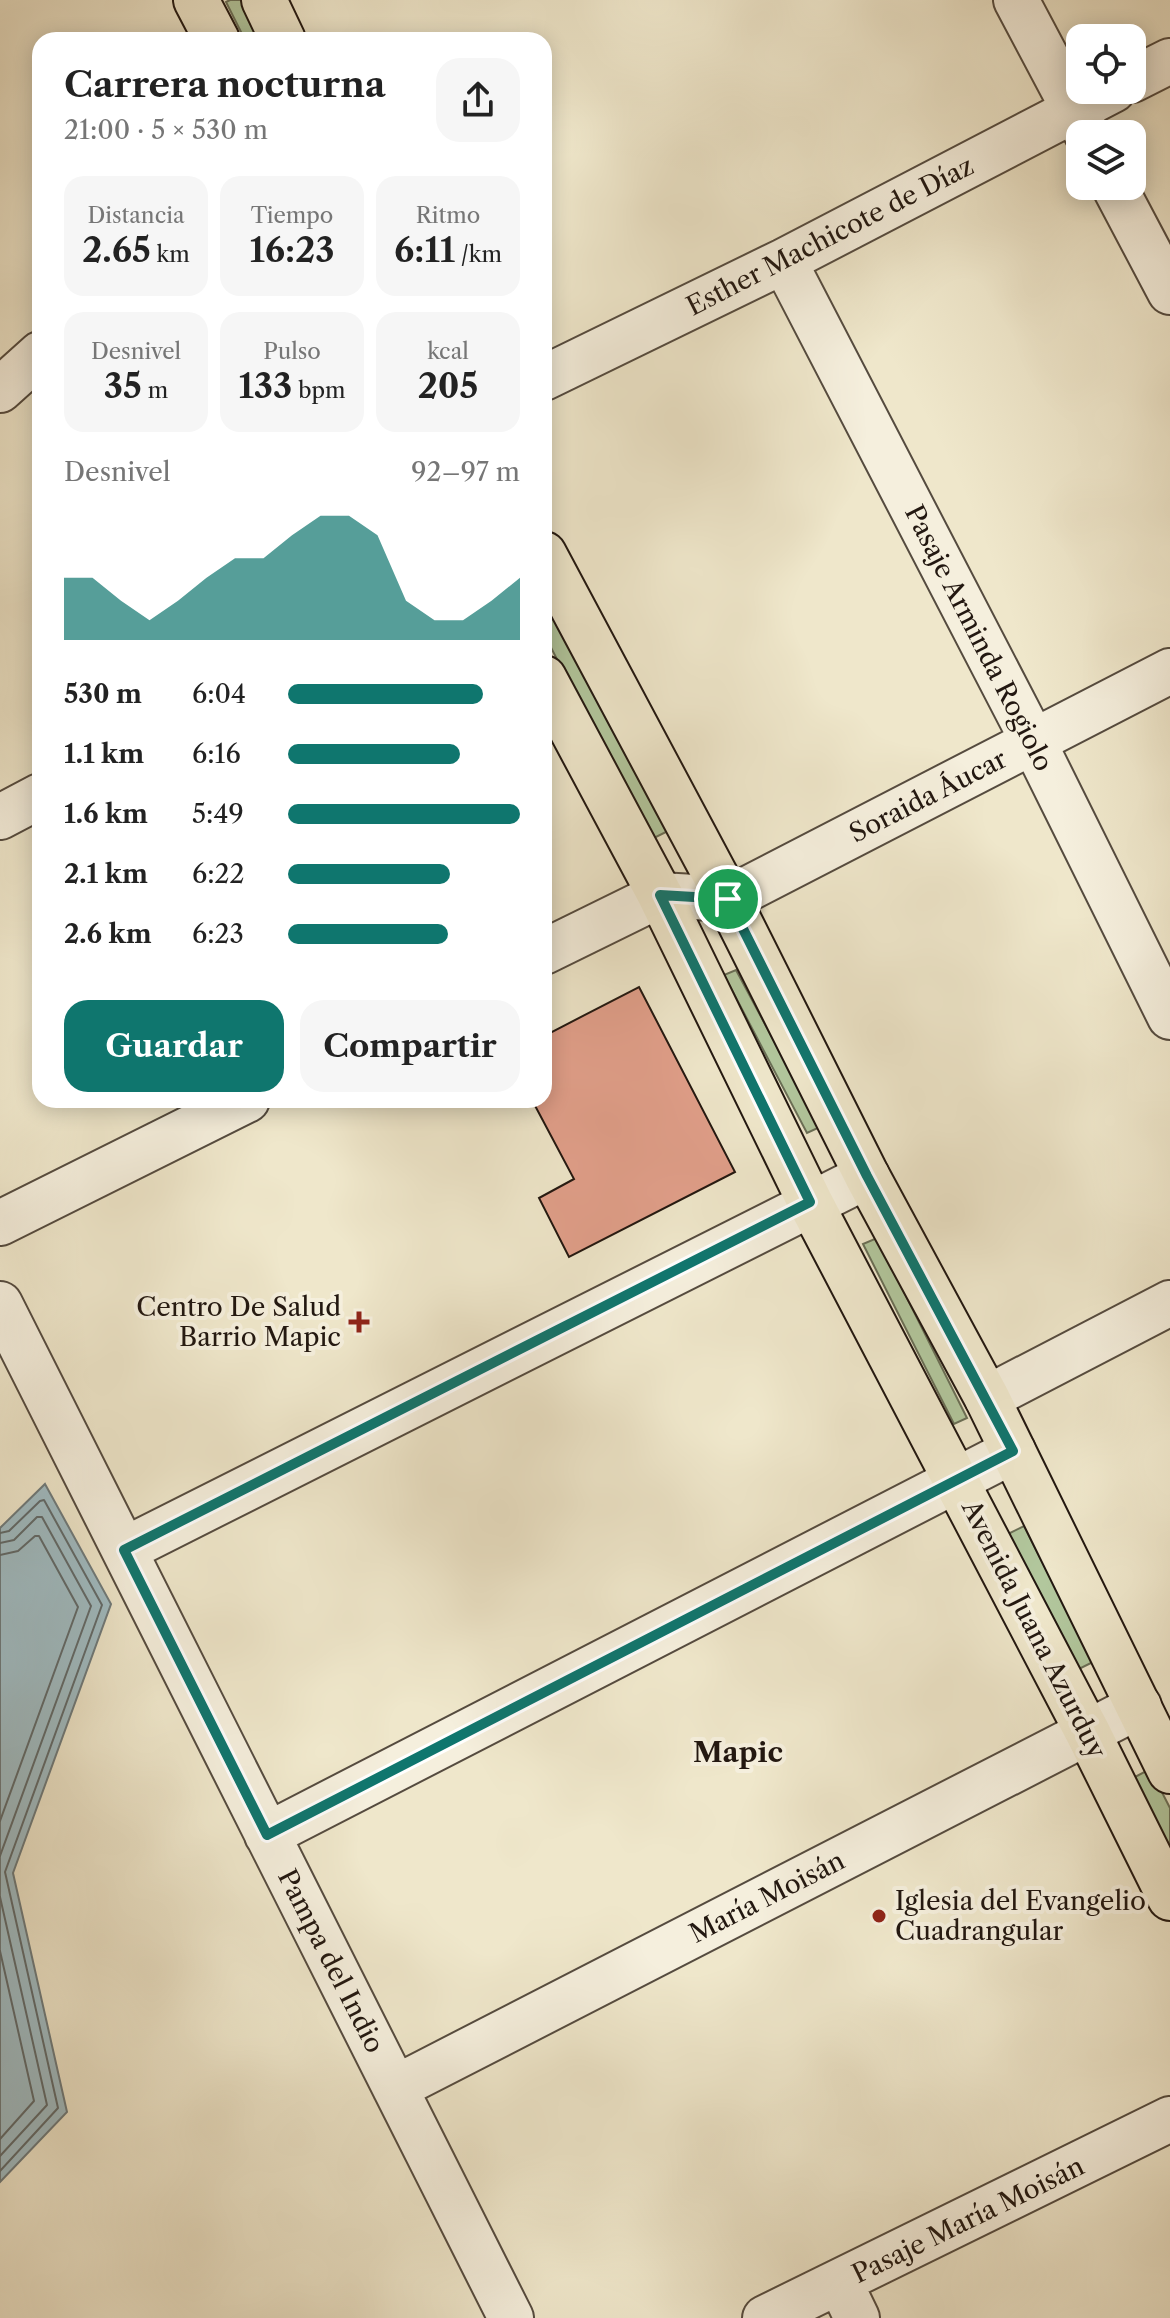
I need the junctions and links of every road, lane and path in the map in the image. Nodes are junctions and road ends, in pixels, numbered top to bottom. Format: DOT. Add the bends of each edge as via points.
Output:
graph roads {
  1 [pos="196,0"];
  2 [pos="264,0"];
  3 [pos="1016,0"];
  4 [pos="213,32"];
  5 [pos="279,32"];
  6 [pos="1170,61"];
  7 [pos="1146,73"];
  8 [pos="1099,104"];
  9 [pos="1080,120"];
  10 [pos="1083,120"];
  11 [pos="1066,129"];
  12 [pos="1121,200"];
  13 [pos="784,261"];
  14 [pos="1170,292"];
  15 [pos="32,361"];
  16 [pos="552,374"];
  17 [pos="0,390"];
  18 [pos="552,569"];
  19 [pos="1170,671"];
  20 [pos="552,693"];
  21 [pos="1033,741"];
  22 [pos="32,800"];
  23 [pos="0,817"];
  24 [pos="660,895"];
  25 [pos="728,899"];
  26 [pos="552,948"];
  27 [pos="1170,1017"];
  28 [pos="231,1108"];
  29 [pos="867,1176"];
  30 [pos="810,1202"];
  31 [pos="0,1223"];
  32 [pos="1170,1303"];
  33 [pos="0,1304"];
  34 [pos="987,1398"];
  35 [pos="1013,1451"];
  36 [pos="957,1480"];
  37 [pos="124,1550"];
  38 [pos="1139,1706"];
  39 [pos="1088,1733"];
  40 [pos="1170,1771"];
  41 [pos="267,1835"];
  42 [pos="1170,1898"];
  43 [pos="395,2088"];
  44 [pos="1170,2119"];
  45 [pos="849,2301"];
  46 [pos="511,2318"];
  47 [pos="765,2318"];
  1 -- 4 [label="main road"];
  2 -- 5 [label="main road"];
  3 -- 9 [label="street"];
  6 -- 7 [label="street"];
  8 -- 10 [label="street, Esther Machicote de Díaz"];
  11 -- 13 [label="street, Esther Machicote de Díaz"];
  12 -- 14 [label="street"];
  13 -- 16 [label="street, Esther Machicote de Díaz"];
  13 -- 21 [label="street, Pasaje Arminda Rogiolo"];
  15 -- 17 [label="street"];
  18 -- 25 [label="main road"];
  19 -- 21 [label="street, Soraida Áucar"];
  20 -- 24 [label="main road, Avenida Juana Azurduy"];
  21 -- 25 [label="street, Soraida Áucar"];
  21 -- 27 [label="street, Pasaje Arminda Rogiolo"];
  22 -- 23 [label="street"];
  24 -- 25 [label="street"];
  24 -- 26 [label="street"];
  24 -- 30 [label="main road, Avenida Juana Azurduy"];
  25 -- 29 [label="main road"];
  28 -- 31 [label="street"];
  29 -- 30 [label="street"];
  29 -- 34 [label="main road"];
  30 -- 36 [label="main road, Avenida Juana Azurduy"];
  30 -- 37 [label="street"];
  32 -- 34 [label="street"];
  33 -- 37 [label="street, Pampa del Indio"];
  34 -- 35 [label="main road"];
  35 -- 36 [label="street"];
  35 -- 38 [label="main road"];
  36 -- 39 [label="main road, Avenida Juana Azurduy"];
  36 -- 41 [label="street"];
  37 -- 41 [label="street, Pampa del Indio"];
  38 -- 39 [label="street, María Moisán"];
  38 -- 40 [label="main road"];
  39 -- 42 [label="main road, Avenida Juana Azurduy"];
  39 -- 43 [label="street, María Moisán"];
  41 -- 43 [label="street, Pampa del Indio"];
  43 -- 46 [label="street, Pampa del Indio"];
  44 -- 45 [label="street, Pasaje María Moisán"];
  45 -- 47 [label="street, Pasaje María Moisán"];
}
